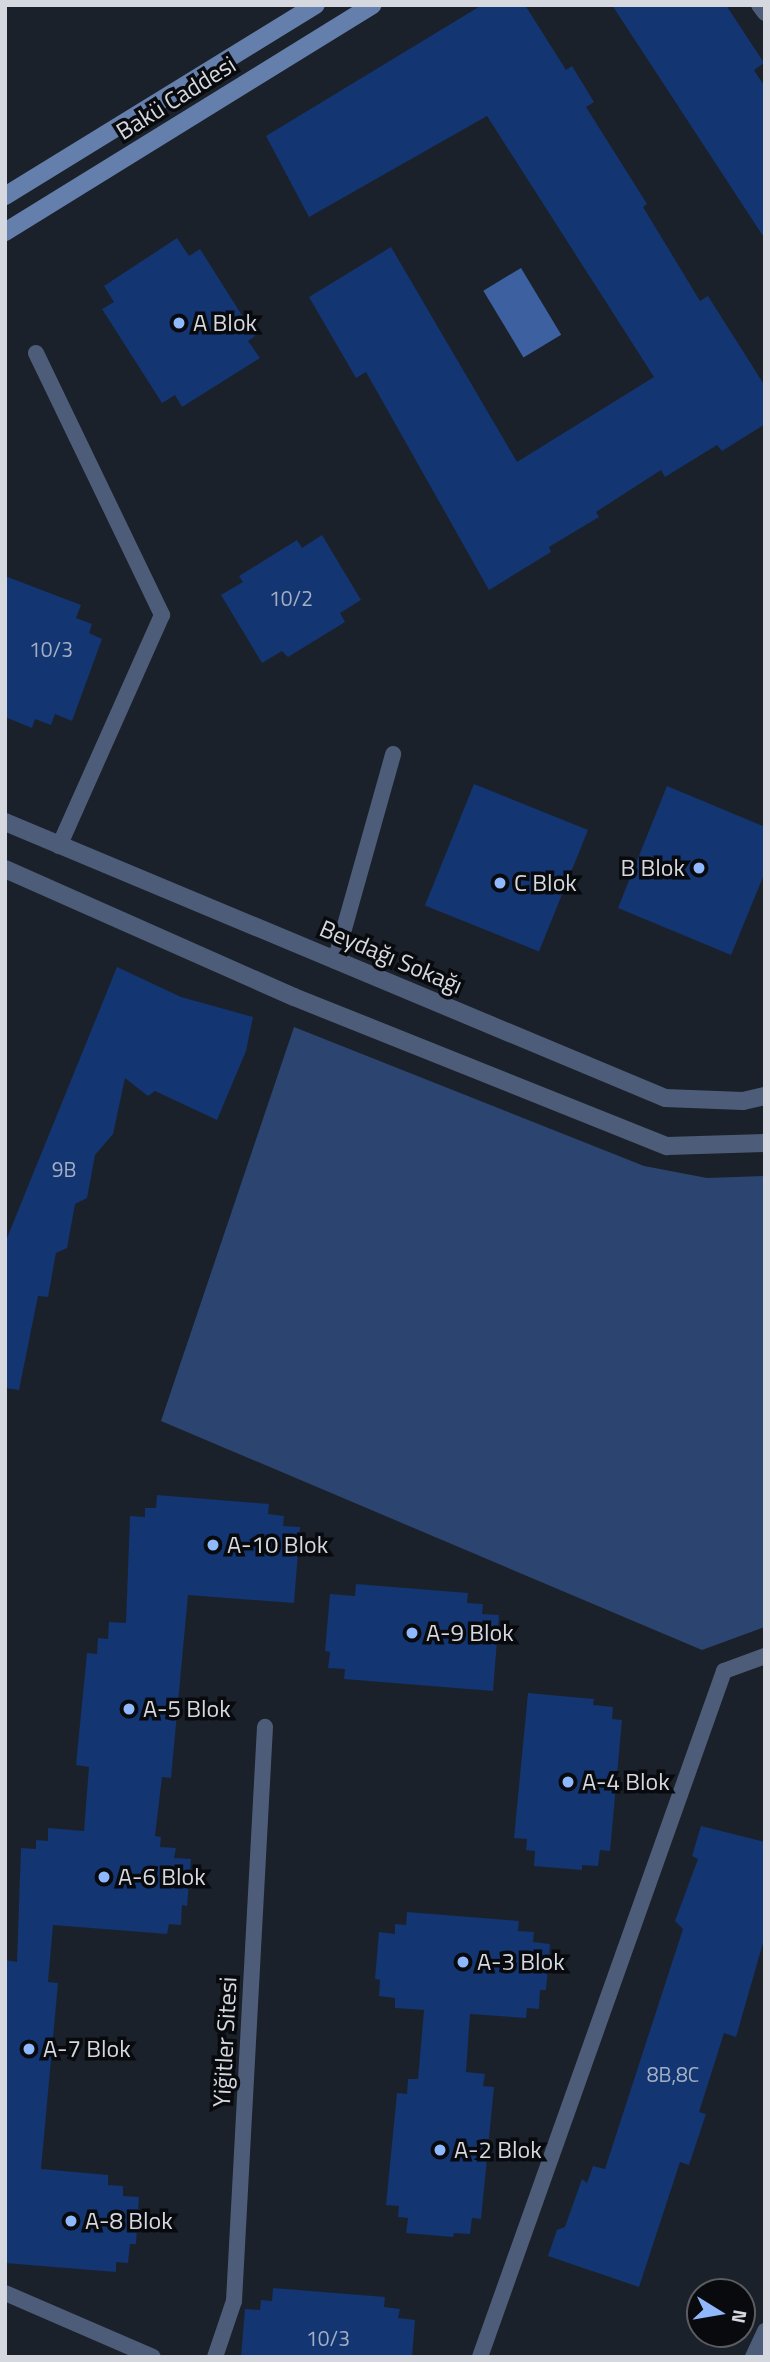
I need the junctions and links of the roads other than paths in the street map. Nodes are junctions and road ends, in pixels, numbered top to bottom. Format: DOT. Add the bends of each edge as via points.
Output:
graph roads {
  1 [pos="316,5"];
  2 [pos="373,5"];
  3 [pos="759,5"];
  4 [pos="765,13"];
  5 [pos="5,196"];
  6 [pos="5,232"];
  7 [pos="36,353"];
  8 [pos="393,754"];
  9 [pos="5,822"];
  10 [pos="59,846"];
  11 [pos="5,869"];
  12 [pos="335,961"];
  13 [pos="765,1096"];
  14 [pos="765,1143"];
  15 [pos="765,1656"];
  16 [pos="265,1727"];
  17 [pos="5,2293"];
  18 [pos="765,2331"];
  19 [pos="153,2357"];
  20 [pos="215,2357"];
  21 [pos="480,2357"];
  22 [pos="753,2357"];
  1 -- 5 [label="main road, Bakü Caddesi"];
  2 -- 6 [label="main road, Bakü Caddesi"];
  3 -- 4 [label="lane"];
  7 -- 10 [label="lane" via="162,615"];
  8 -- 12 [label="lane"];
  9 -- 10 [label="street, Beydağı Sokağı"];
  10 -- 12 [label="street, Beydağı Sokağı"];
  11 -- 14 [label="street" via="294,997 667,1146"];
  12 -- 13 [label="street, Beydağı Sokağı" via="665,1098 743,1101"];
  15 -- 21 [label="lane" via="724,1671"];
  16 -- 20 [label="lane, Yiğitler Sitesi" via="233,2301"];
  17 -- 19 [label="lane"];
  18 -- 22 [label="lane"];
}
